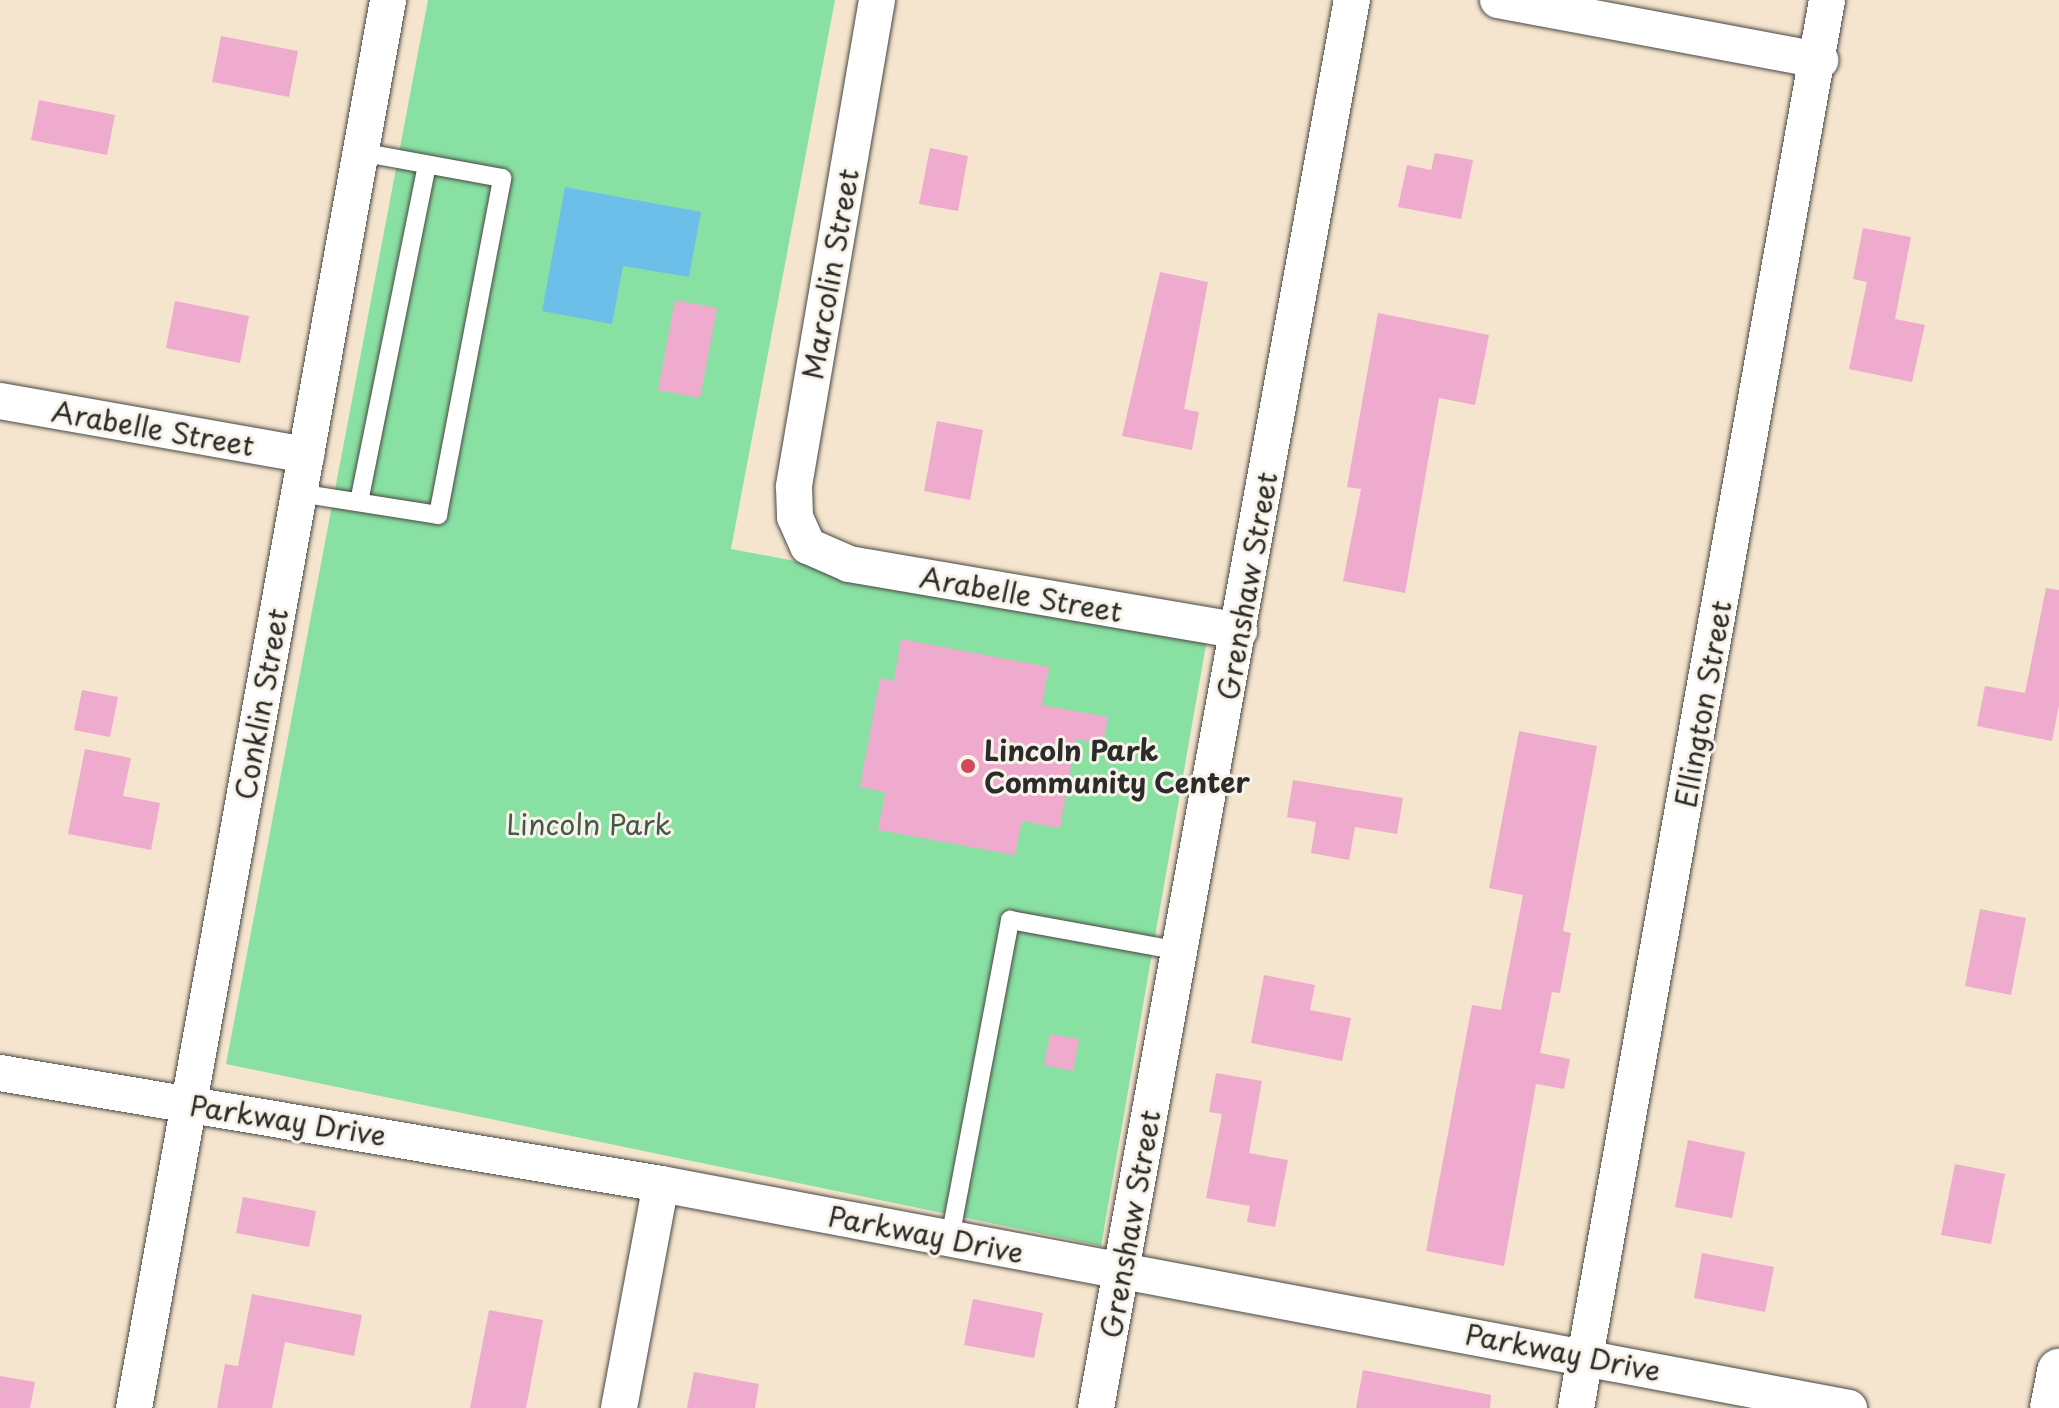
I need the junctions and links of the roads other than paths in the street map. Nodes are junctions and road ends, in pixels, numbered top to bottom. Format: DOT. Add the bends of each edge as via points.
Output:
graph roads {
  1 [pos="388,0"];
  2 [pos="877,0"];
  3 [pos="1352,0"];
  4 [pos="1498,0"];
  5 [pos="1827,0"];
  6 [pos="1820,60"];
  7 [pos="361,152"];
  8 [pos="427,165"];
  9 [pos="0,401"];
  10 [pos="306,455"];
  11 [pos="299,493"];
  12 [pos="359,502"];
  13 [pos="808,546"];
  14 [pos="1239,631"];
  15 [pos="1180,951"];
  16 [pos="0,1073"];
  17 [pos="188,1105"];
  18 [pos="661,1184"];
  19 [pos="950,1238"];
  20 [pos="1121,1271"];
  21 [pos="1585,1355"];
  22 [pos="2059,1371"];
  23 [pos="134,1408"];
  24 [pos="619,1408"];
  25 [pos="1096,1408"];
  26 [pos="1576,1408"];
  27 [pos="1849,1408"];
  28 [pos="2052,1408"];
  1 -- 7 [label="street, Conklin Street"];
  2 -- 13 [label="street, Marcolin Street" via="794,487 795,517"];
  3 -- 14 [label="street, Grenshaw Street"];
  4 -- 6 [label="street"];
  5 -- 6 [label="street, Ellington Street"];
  6 -- 21 [label="street, Ellington Street"];
  7 -- 8 [label="lane"];
  7 -- 10 [label="street, Conklin Street"];
  8 -- 12 [label="lane"];
  8 -- 12 [label="lane" via="502,178 438,515"];
  9 -- 10 [label="street, Arabelle Street"];
  10 -- 11 [label="street, Conklin Street"];
  11 -- 12 [label="lane"];
  11 -- 17 [label="street, Conklin Street"];
  13 -- 14 [label="street, Arabelle Street" via="849,564"];
  14 -- 15 [label="street, Grenshaw Street"];
  15 -- 19 [label="lane" via="1010,920"];
  15 -- 20 [label="street, Grenshaw Street"];
  16 -- 17 [label="street, Parkway Drive"];
  17 -- 18 [label="street, Parkway Drive" via="238,1109"];
  17 -- 23 [label="street, Conklin Street"];
  18 -- 19 [label="street, Parkway Drive"];
  18 -- 24 [label="street"];
  19 -- 20 [label="street, Parkway Drive"];
  20 -- 21 [label="street, Parkway Drive"];
  20 -- 25 [label="street, Grenshaw Street"];
  21 -- 26 [label="street, Ellington Street"];
  21 -- 27 [label="street, Parkway Drive"];
  22 -- 28 [label="street"];
}
